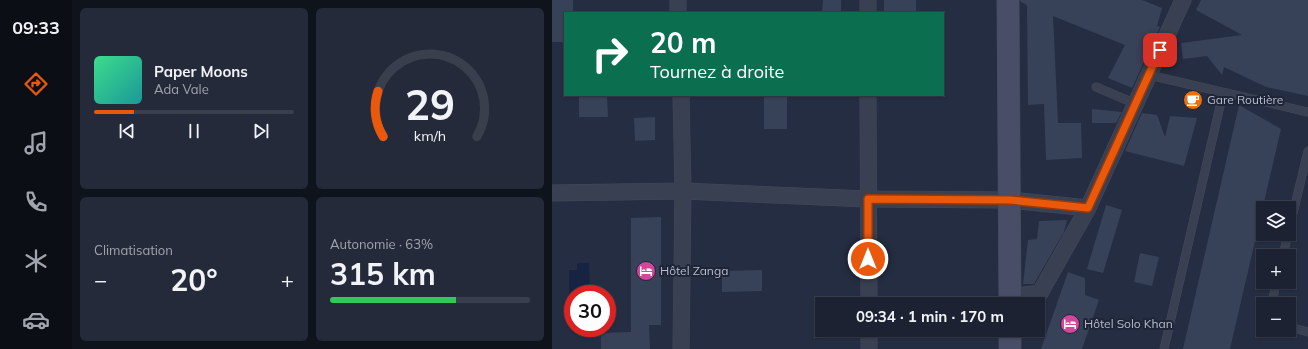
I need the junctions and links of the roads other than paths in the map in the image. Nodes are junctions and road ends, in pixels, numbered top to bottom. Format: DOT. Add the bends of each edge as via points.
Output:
graph roads {
  1 [pos="678,0"];
  2 [pos="868,0"];
  3 [pos="1008,0"];
  4 [pos="1183,0"];
  5 [pos="678,12"];
  6 [pos="868,12"];
  7 [pos="1149,75"];
  8 [pos="1096,87"];
  9 [pos="1223,92"];
  10 [pos="680,96"];
  11 [pos="868,96"];
  12 [pos="1136,104"];
  13 [pos="1308,112"];
  14 [pos="1308,151"];
  15 [pos="683,191"];
  16 [pos="552,193"];
  17 [pos="868,199"];
  18 [pos="1010,200"];
  19 [pos="1296,201"];
  20 [pos="1088,208"];
  21 [pos="869,297"];
  22 [pos="1010,297"];
  23 [pos="1023,297"];
  24 [pos="1296,330"];
  25 [pos="1308,332"];
  26 [pos="869,337"];
  27 [pos="1010,337"];
  28 [pos="681,349"];
  29 [pos="869,349"];
  30 [pos="1010,349"];
  31 [pos="1164,349"];
  1 -- 5 [label="street"];
  2 -- 6 [label="street"];
  3 -- 18 [label="street"];
  4 -- 7 [label="street"];
  7 -- 9 [label="lane"];
  7 -- 12 [label="street"];
  8 -- 12 [label="lane"];
  9 -- 13 [label="lane"];
  9 -- 31 [label="lane"];
  10 -- 15 [label="street"];
  11 -- 17 [label="street"];
  12 -- 20 [label="street"];
  14 -- 19 [label="lane"];
  15 -- 16 [label="street"];
  15 -- 17 [label="street"];
  15 -- 28 [label="street"];
  17 -- 18 [label="street"];
  17 -- 21 [label="street"];
  18 -- 20 [label="street"];
  18 -- 22 [label="street"];
  20 -- 23 [label="street" via="1040,293"];
  24 -- 25 [label="lane"];
  26 -- 29 [label="street"];
  27 -- 30 [label="street"];
}
